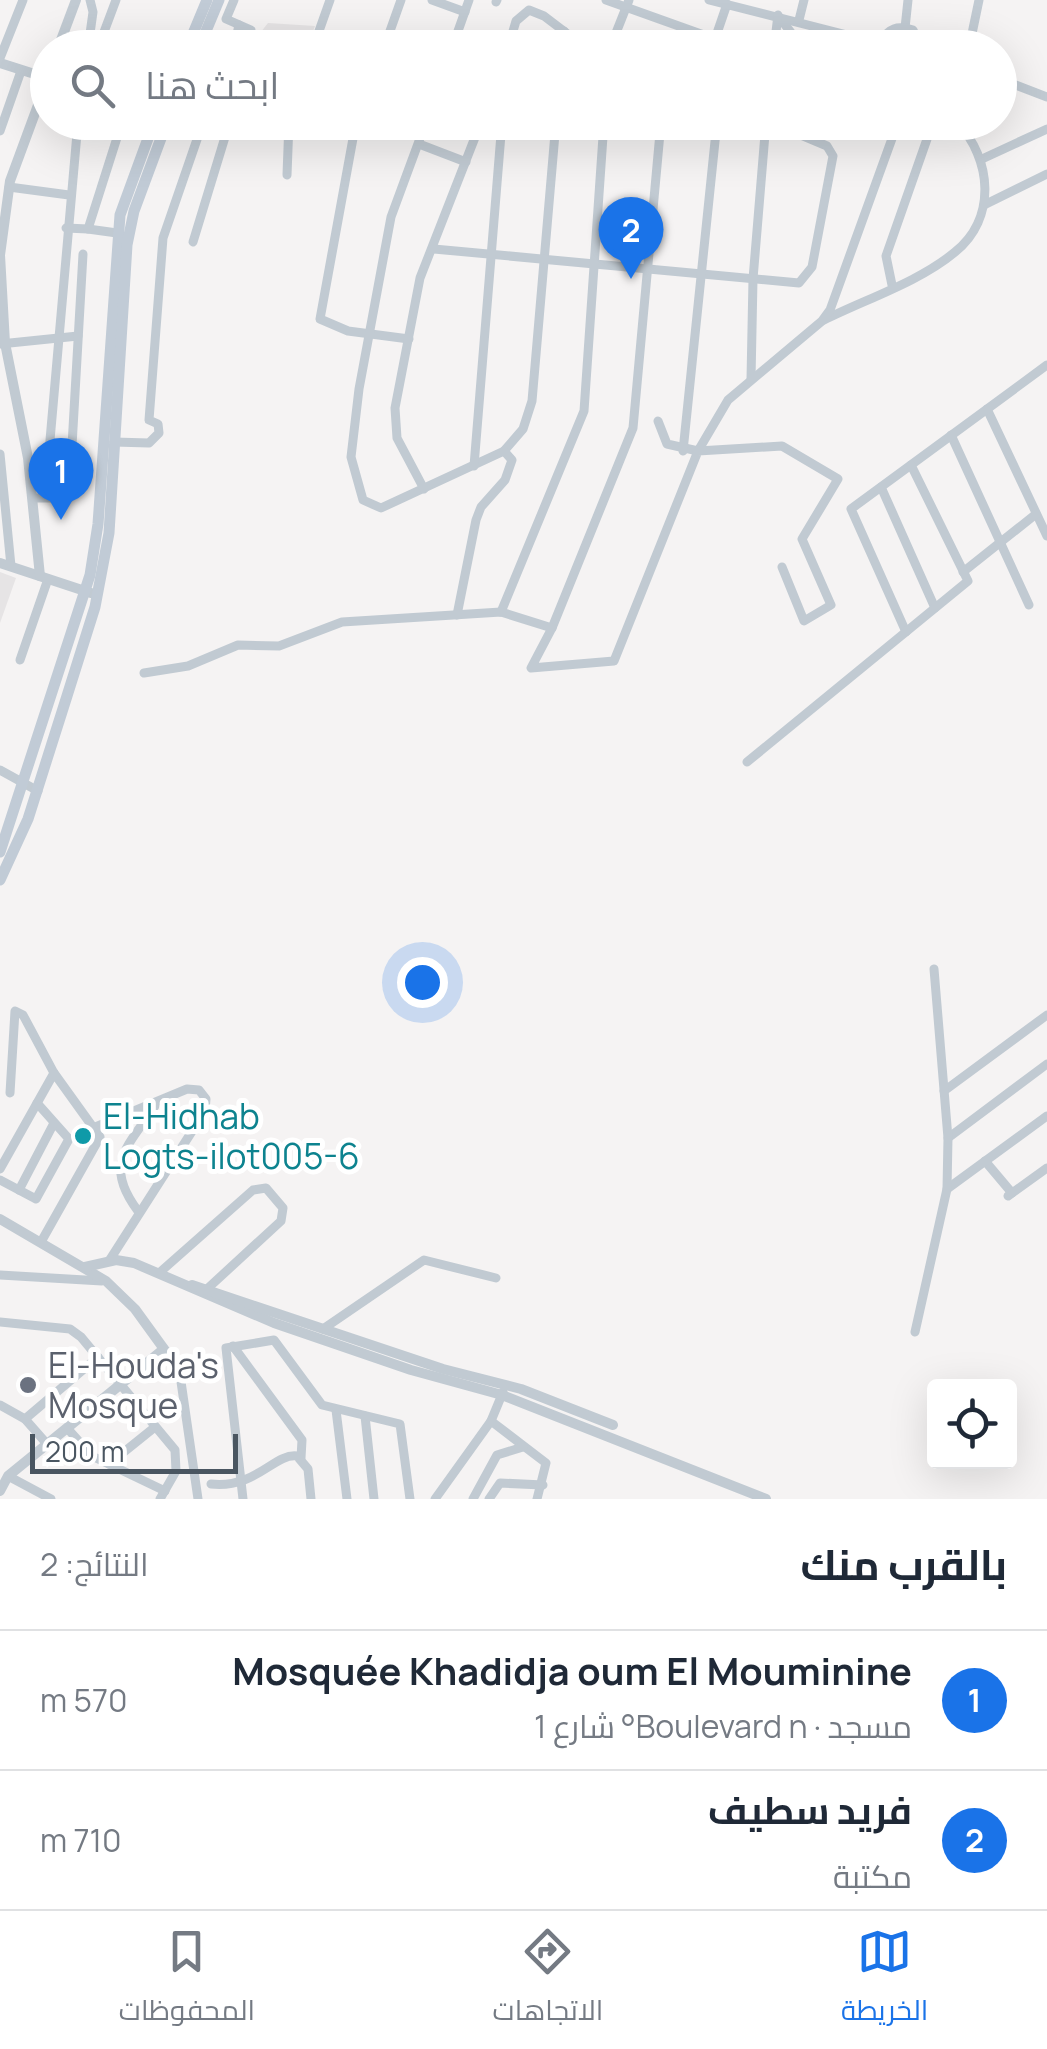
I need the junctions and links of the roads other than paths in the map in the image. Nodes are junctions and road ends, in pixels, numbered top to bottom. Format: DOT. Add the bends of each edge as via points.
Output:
graph roads {
  1 [pos="23,0"];
  2 [pos="76,0"];
  3 [pos="90,0"];
  4 [pos="116,0"];
  5 [pos="207,0"];
  6 [pos="219,0"];
  7 [pos="234,0"];
  8 [pos="330,0"];
  9 [pos="401,0"];
  10 [pos="432,0"];
  11 [pos="469,0"];
  12 [pos="606,0"];
  13 [pos="709,0"];
  14 [pos="804,0"];
  15 [pos="908,0"];
  16 [pos="979,0"];
  17 [pos="627,4"];
  18 [pos="727,4"];
  19 [pos="465,12"];
  20 [pos="213,15"];
  21 [pos="778,15"];
  22 [pos="226,19"];
  23 [pos="800,20"];
  24 [pos="239,25"];
  25 [pos="905,28"];
  26 [pos="65,30"];
  27 [pos="90,30"];
  28 [pos="105,30"];
  29 [pos="194,30"];
  30 [pos="207,30"];
  31 [pos="238,30"];
  32 [pos="251,30"];
  33 [pos="319,30"];
  34 [pos="390,30"];
  35 [pos="458,30"];
  36 [pos="514,30"];
  37 [pos="562,30"];
  38 [pos="617,30"];
  39 [pos="685,30"];
  40 [pos="718,30"];
  41 [pos="776,30"];
  42 [pos="789,30"];
  43 [pos="836,30"];
  44 [pos="893,30"];
  45 [pos="913,30"];
  46 [pos="973,30"];
  47 [pos="0,60"];
  48 [pos="21,71"];
  49 [pos="30,73"];
  50 [pos="1017,85"];
  51 [pos="1047,97"];
  52 [pos="30,124"];
  53 [pos="1047,129"];
  54 [pos="0,131"];
  55 [pos="76,140"];
  56 [pos="116,140"];
  57 [pos="145,140"];
  58 [pos="160,140"];
  59 [pos="195,140"];
  60 [pos="224,140"];
  61 [pos="289,140"];
  62 [pos="353,140"];
  63 [pos="419,140"];
  64 [pos="474,140"];
  65 [pos="501,140"];
  66 [pos="554,140"];
  67 [pos="603,140"];
  68 [pos="658,140"];
  69 [pos="715,140"];
  70 [pos="766,140"];
  71 [pos="813,140"];
  72 [pos="891,140"];
  73 [pos="927,140"];
  74 [pos="969,140"];
  75 [pos="418,144"];
  76 [pos="982,159"];
  77 [pos="466,162"];
  78 [pos="1047,174"];
  79 [pos="288,176"];
  80 [pos="7,182"];
  81 [pos="70,195"];
  82 [pos="984,206"];
  83 [pos="66,228"];
  84 [pos="88,229"];
  85 [pos="117,233"];
  86 [pos="192,242"];
  87 [pos="434,249"];
  88 [pos="82,254"];
  89 [pos="493,254"];
  90 [pos="543,258"];
  91 [pos="595,264"];
  92 [pos="646,268"];
  93 [pos="702,273"];
  94 [pos="752,278"];
  95 [pos="892,285"];
  96 [pos="822,322"];
  97 [pos="369,333"];
  98 [pos="58,335"];
  99 [pos="78,336"];
  100 [pos="409,338"];
  101 [pos="3,344"];
  102 [pos="1047,365"];
  103 [pos="751,380"];
  104 [pos="987,409"];
  105 [pos="658,422"];
  106 [pos="952,435"];
  107 [pos="114,442"];
  108 [pos="683,450"];
  109 [pos="504,451"];
  110 [pos="698,451"];
  111 [pos="0,454"];
  112 [pos="911,465"];
  113 [pos="474,466"];
  114 [pos="2,478"];
  115 [pos="424,488"];
  116 [pos="881,488"];
  117 [pos="39,497"];
  118 [pos="1036,514"];
  119 [pos="1045,528"];
  120 [pos="998,540"];
  121 [pos="6,565"];
  122 [pos="782,567"];
  123 [pos="963,572"];
  124 [pos="44,577"];
  125 [pos="91,593"];
  126 [pos="1028,605"];
  127 [pos="935,608"];
  128 [pos="501,612"];
  129 [pos="457,614"];
  130 [pos="552,628"];
  131 [pos="906,632"];
  132 [pos="20,660"];
  133 [pos="144,673"];
  134 [pos="747,762"];
  135 [pos="0,770"];
  136 [pos="31,788"];
  137 [pos="0,852"];
  138 [pos="0,880"];
  139 [pos="934,970"];
  140 [pos="1047,1015"];
  141 [pos="1037,1022"];
  142 [pos="1047,1035"];
  143 [pos="1047,1064"];
  144 [pos="54,1073"];
  145 [pos="944,1092"];
  146 [pos="10,1093"];
  147 [pos="36,1103"];
  148 [pos="157,1103"];
  149 [pos="1047,1116"];
  150 [pos="54,1123"];
  151 [pos="93,1128"];
  152 [pos="948,1138"];
  153 [pos="985,1162"];
  154 [pos="1047,1168"];
  155 [pos="0,1169"];
  156 [pos="0,1180"];
  157 [pos="19,1190"];
  158 [pos="946,1190"];
  159 [pos="138,1211"];
  160 [pos="0,1219"];
  161 [pos="41,1242"];
  162 [pos="109,1261"];
  163 [pos="85,1267"];
  164 [pos="159,1273"];
  165 [pos="0,1275"];
  166 [pos="496,1278"];
  167 [pos="106,1281"];
  168 [pos="181,1283"];
  169 [pos="207,1289"];
  170 [pos="274,1317"];
  171 [pos="0,1322"];
  172 [pos="323,1329"];
  173 [pos="916,1332"];
  174 [pos="274,1340"];
  175 [pos="233,1346"];
  176 [pos="164,1349"];
  177 [pos="381,1354"];
  178 [pos="98,1357"];
  179 [pos="120,1385"];
  180 [pos="504,1390"];
  181 [pos="0,1404"];
  182 [pos="336,1410"];
  183 [pos="364,1416"];
  184 [pos="26,1419"];
  185 [pos="491,1422"];
  186 [pos="613,1425"];
  187 [pos="156,1427"];
  188 [pos="67,1428"];
  189 [pos="47,1444"];
  190 [pos="524,1448"];
  191 [pos="300,1458"];
  192 [pos="109,1464"];
  193 [pos="4,1474"];
  194 [pos="211,1484"];
  195 [pos="242,1484"];
  196 [pos="543,1485"];
  197 [pos="0,1491"];
  198 [pos="737,1494"];
  199 [pos="162,1495"];
  200 [pos="51,1499"];
  201 [pos="198,1499"];
  202 [pos="243,1499"];
  203 [pos="311,1499"];
  204 [pos="347,1499"];
  205 [pos="374,1499"];
  206 [pos="410,1499"];
  207 [pos="434,1499"];
  208 [pos="473,1499"];
  209 [pos="489,1499"];
  210 [pos="537,1499"];
  211 [pos="766,1499"];
  1 -- 47 [label="street"];
  2 -- 26 [label="street"];
  3 -- 27 [label="street"];
  4 -- 28 [label="street"];
  5 -- 29 [label="main road"];
  6 -- 20 [label="main road"];
  7 -- 22 [label="street"];
  8 -- 33 [label="street"];
  9 -- 34 [label="street"];
  10 -- 19 [label="street"];
  11 -- 19 [label="street"];
  12 -- 17 [label="street"];
  13 -- 18 [label="street"];
  14 -- 23 [label="street"];
  15 -- 25 [label="street"];
  16 -- 46 [label="street"];
  17 -- 38 [label="street"];
  17 -- 39 [label="street"];
  18 -- 21 [label="street"];
  18 -- 40 [label="street"];
  19 -- 35 [label="street"];
  20 -- 22 [label="street"];
  20 -- 30 [label="main road"];
  21 -- 23 [label="street"];
  21 -- 41 [label="street"];
  21 -- 42 [label="street"];
  22 -- 24 [label="street"];
  23 -- 43 [label="street"];
  24 -- 31 [label="street"];
  24 -- 32 [label="street"];
  25 -- 44 [label="street"];
  25 -- 45 [label="street"];
  36 -- 37 [label="street" via="529,10"];
  47 -- 48 [label="street"];
  48 -- 49 [label="street"];
  48 -- 54 [label="street"];
  50 -- 51 [label="street"];
  52 -- 80 [label="street"];
  53 -- 76 [label="street"];
  55 -- 81 [label="street"];
  56 -- 84 [label="street"];
  57 -- 85 [label="main road"];
  58 -- 107 [label="main road" via="127,245"];
  59 -- 107 [label="street" via="163,238 149,420 159,433 149,443"];
  60 -- 86 [label="street"];
  61 -- 79 [label="street"];
  62 -- 97 [label="street" via="320,320"];
  63 -- 75 [label="street"];
  64 -- 77 [label="street"];
  65 -- 89 [label="street"];
  66 -- 90 [label="street"];
  67 -- 91 [label="street"];
  68 -- 92 [label="street"];
  69 -- 93 [label="street"];
  70 -- 94 [label="street"];
  71 -- 94 [label="street" via="828,146 834,162 809,275 791,284"];
  72 -- 96 [label="street"];
  73 -- 95 [label="street" via="886,256"];
  74 -- 76 [label="street"];
  75 -- 77 [label="street"];
  75 -- 97 [label="street" via="391,217"];
  76 -- 82 [label="street"];
  77 -- 87 [label="street"];
  78 -- 82 [label="street"];
  80 -- 81 [label="street"];
  80 -- 101 [label="street" via="0,255"];
  81 -- 83 [label="street"];
  82 -- 95 [label="street" via="956,251"];
  83 -- 84 [label="street"];
  83 -- 98 [label="street"];
  84 -- 85 [label="street"];
  85 -- 125 [label="main road"];
  87 -- 89 [label="street"];
  87 -- 100 [label="street" via="420,278"];
  88 -- 99 [label="street"];
  89 -- 90 [label="street"];
  89 -- 113 [label="street"];
  90 -- 91 [label="street"];
  90 -- 109 [label="street" via="532,401 523,429"];
  91 -- 92 [label="street"];
  91 -- 128 [label="street" via="584,411"];
  92 -- 93 [label="street"];
  92 -- 130 [label="street" via="632,428"];
  93 -- 94 [label="street"];
  93 -- 108 [label="street"];
  94 -- 103 [label="street"];
  95 -- 96 [label="street"];
  96 -- 103 [label="street"];
  97 -- 100 [label="street"];
  97 -- 115 [label="street" via="350,457 363,500 381,508"];
  98 -- 99 [label="street"];
  98 -- 101 [label="street"];
  98 -- 117 [label="street"];
  99 -- 117 [label="street" via="68,498"];
  100 -- 115 [label="street" via="394,427"];
  101 -- 117 [label="street"];
  102 -- 104 [label="street"];
  103 -- 110 [label="street" via="720,409"];
  104 -- 106 [label="street"];
  104 -- 118 [label="street"];
  105 -- 108 [label="street" via="667,444"];
  106 -- 112 [label="street"];
  106 -- 120 [label="street"];
  107 -- 125 [label="main road" via="108,533"];
  108 -- 110 [label="street"];
  109 -- 113 [label="street"];
  109 -- 129 [label="street" via="513,464 476,520"];
  110 -- 122 [label="street" via="782,446 838,479 802,539 831,605 804,621"];
  110 -- 130 [label="street" via="614,661 531,668"];
  111 -- 114 [label="street"];
  112 -- 116 [label="street"];
  112 -- 123 [label="street"];
  113 -- 115 [label="street"];
  114 -- 121 [label="street"];
  116 -- 127 [label="street"];
  116 -- 131 [label="street" via="852,509"];
  117 -- 124 [label="street"];
  118 -- 119 [label="street"];
  118 -- 120 [label="street"];
  120 -- 123 [label="street"];
  120 -- 126 [label="street"];
  121 -- 124 [label="street"];
  123 -- 127 [label="street" via="968,581"];
  124 -- 125 [label="street"];
  124 -- 132 [label="street"];
  125 -- 136 [label="main road"];
  127 -- 131 [label="street"];
  128 -- 129 [label="street"];
  128 -- 130 [label="street"];
  129 -- 133 [label="street" via="342,622 279,646 238,645 188,666"];
  131 -- 134 [label="street"];
  135 -- 136 [label="street"];
  136 -- 137 [label="main road"];
  136 -- 138 [label="main road"];
  139 -- 145 [label="street"];
  140 -- 141 [label="street"];
  141 -- 142 [label="street"];
  141 -- 145 [label="street"];
  143 -- 152 [label="street"];
  144 -- 146 [label="street" via="16,1012"];
  144 -- 147 [label="street"];
  144 -- 151 [label="street"];
  145 -- 152 [label="street"];
  147 -- 150 [label="street"];
  147 -- 155 [label="street"];
  148 -- 151 [label="street"];
  148 -- 159 [label="street" via="118,1168"];
  148 -- 159 [label="street" via="191,1088 206,1103"];
  149 -- 153 [label="street"];
  150 -- 157 [label="street"];
  150 -- 157 [label="street" via="69,1139 36,1200"];
  151 -- 161 [label="street" via="100,1137"];
  152 -- 158 [label="street"];
  153 -- 154 [label="street" via="1010,1195"];
  153 -- 158 [label="street"];
  156 -- 157 [label="street"];
  158 -- 173 [label="street"];
  159 -- 162 [label="street"];
  160 -- 161 [label="street"];
  161 -- 163 [label="street"];
  162 -- 163 [label="street"];
  162 -- 164 [label="street"];
  163 -- 167 [label="street"];
  164 -- 168 [label="street"];
  164 -- 169 [label="street" via="255,1188 266,1188 283,1208 281,1221"];
  165 -- 167 [label="street"];
  166 -- 172 [label="street" via="424,1260"];
  167 -- 176 [label="street"];
  168 -- 169 [label="street"];
  168 -- 170 [label="street"];
  169 -- 170 [label="street"];
  170 -- 172 [label="street"];
  170 -- 174 [label="street"];
  170 -- 177 [label="street"];
  171 -- 178 [label="street" via="70,1329"];
  172 -- 177 [label="street"];
  174 -- 175 [label="street"];
  174 -- 182 [label="street" via="322,1404"];
  175 -- 191 [label="street" via="302,1440"];
  175 -- 195 [label="street" via="226,1348"];
  176 -- 179 [label="street"];
  176 -- 201 [label="street" via="178,1361"];
  177 -- 180 [label="street"];
  178 -- 179 [label="street"];
  178 -- 184 [label="street"];
  179 -- 187 [label="street"];
  179 -- 188 [label="street"];
  180 -- 185 [label="street"];
  180 -- 186 [label="street"];
  180 -- 198 [label="street"];
  181 -- 184 [label="street"];
  182 -- 183 [label="street"];
  182 -- 204 [label="street"];
  183 -- 205 [label="street"];
  183 -- 206 [label="street" via="400,1424"];
  184 -- 189 [label="street"];
  185 -- 190 [label="street"];
  185 -- 207 [label="street"];
  187 -- 192 [label="street"];
  187 -- 199 [label="street" via="178,1460"];
  188 -- 189 [label="street"];
  188 -- 192 [label="street"];
  189 -- 193 [label="street"];
  190 -- 196 [label="street" via="546,1463"];
  190 -- 208 [label="street" via="496,1455"];
  191 -- 195 [label="street" via="286,1455"];
  191 -- 203 [label="street"];
  192 -- 199 [label="street"];
  193 -- 197 [label="street"];
  193 -- 200 [label="street"];
  194 -- 195 [label="street"];
  195 -- 202 [label="street"];
  196 -- 209 [label="street" via="500,1483"];
  196 -- 210 [label="street"];
  198 -- 211 [label="street"];
}
